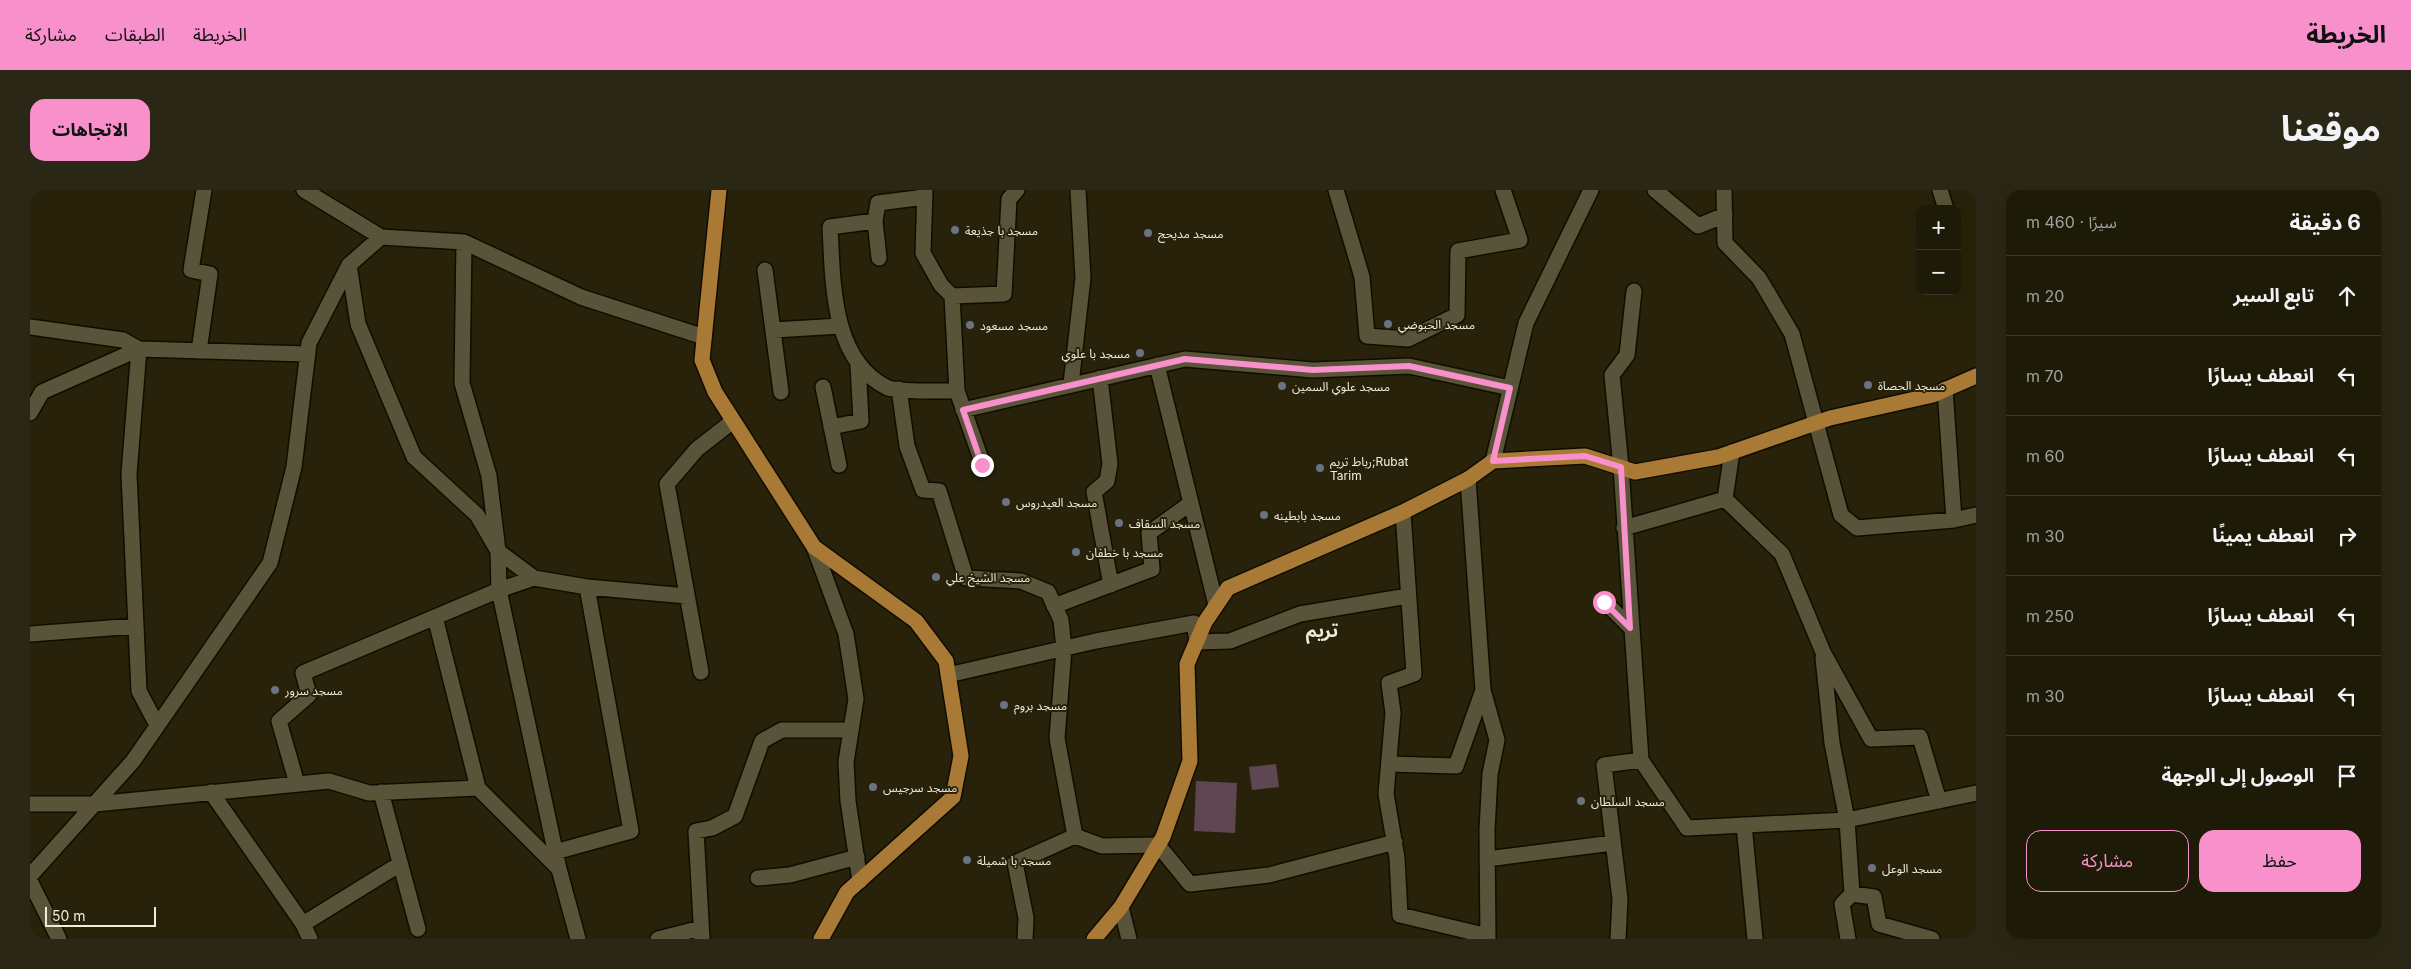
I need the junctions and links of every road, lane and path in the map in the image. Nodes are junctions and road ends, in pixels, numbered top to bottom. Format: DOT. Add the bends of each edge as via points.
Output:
graph roads {
  1 [pos="204,190"];
  2 [pos="304,190"];
  3 [pos="719,190"];
  4 [pos="1017,190"];
  5 [pos="1078,190"];
  6 [pos="1336,190"];
  7 [pos="1503,190"];
  8 [pos="1591,190"];
  9 [pos="1655,190"];
  10 [pos="1724,190"];
  11 [pos="1940,190"];
  12 [pos="925,194"];
  13 [pos="1945,205"];
  14 [pos="1724,215"];
  15 [pos="875,221"];
  16 [pos="381,237"];
  17 [pos="464,242"];
  18 [pos="879,258"];
  19 [pos="349,265"];
  20 [pos="765,270"];
  21 [pos="1634,291"];
  22 [pos="952,296"];
  23 [pos="840,326"];
  24 [pos="30,327"];
  25 [pos="774,330"];
  26 [pos="704,337"];
  27 [pos="139,349"];
  28 [pos="199,350"];
  29 [pos="308,354"];
  30 [pos="858,365"];
  31 [pos="1157,365"];
  32 [pos="1976,376"];
  33 [pos="1100,378"];
  34 [pos="1072,384"];
  35 [pos="822,387"];
  36 [pos="1510,388"];
  37 [pos="899,389"];
  38 [pos="1944,389"];
  39 [pos="957,391"];
  40 [pos="781,392"];
  41 [pos="963,410"];
  42 [pos="30,413"];
  43 [pos="733,421"];
  44 [pos="1817,422"];
  45 [pos="831,427"];
  46 [pos="1732,452"];
  47 [pos="1493,461"];
  48 [pos="839,465"];
  49 [pos="982,465"];
  50 [pos="1621,467"];
  51 [pos="1468,479"];
  52 [pos="1725,499"];
  53 [pos="1191,503"];
  54 [pos="1403,512"];
  55 [pos="1976,515"];
  56 [pos="1954,520"];
  57 [pos="1624,528"];
  58 [pos="814,547"];
  59 [pos="498,551"];
  60 [pos="534,578"];
  61 [pos="1111,585"];
  62 [pos="587,587"];
  63 [pos="499,590"];
  64 [pos="687,596"];
  65 [pos="1408,596"];
  66 [pos="1604,602"];
  67 [pos="1216,605"];
  68 [pos="1054,606"];
  69 [pos="435,616"];
  70 [pos="136,626"];
  71 [pos="1630,628"];
  72 [pos="30,634"];
  73 [pos="1197,642"];
  74 [pos="1064,649"];
  75 [pos="1823,652"];
  76 [pos="701,672"];
  77 [pos="948,675"];
  78 [pos="1483,690"];
  79 [pos="157,725"];
  80 [pos="851,730"];
  81 [pos="1641,760"];
  82 [pos="1389,764"];
  83 [pos="296,784"];
  84 [pos="478,788"];
  85 [pos="210,792"];
  86 [pos="381,792"];
  87 [pos="1976,794"];
  88 [pos="1939,801"];
  89 [pos="30,804"];
  90 [pos="95,804"];
  91 [pos="1847,820"];
  92 [pos="1744,825"];
  93 [pos="1075,836"];
  94 [pos="1395,842"];
  95 [pos="1613,843"];
  96 [pos="1158,845"];
  97 [pos="555,852"];
  98 [pos="857,857"];
  99 [pos="1487,859"];
  100 [pos="400,864"];
  101 [pos="559,869"];
  102 [pos="30,876"];
  103 [pos="758,878"];
  104 [pos="30,881"];
  105 [pos="860,881"];
  106 [pos="1852,894"];
  107 [pos="1121,908"];
  108 [pos="303,924"];
  109 [pos="418,929"];
  110 [pos="702,933"];
  111 [pos="1448,933"];
  112 [pos="1488,938"];
  113 [pos="59,939"];
  114 [pos="310,939"];
  115 [pos="578,939"];
  116 [pos="658,939"];
  117 [pos="821,939"];
  118 [pos="1024,939"];
  119 [pos="1094,939"];
  120 [pos="1129,939"];
  121 [pos="1618,939"];
  122 [pos="1756,939"];
  123 [pos="1848,939"];
  124 [pos="1932,939"];
  1 -- 28 [label="street" via="191,270 210,274"];
  2 -- 16 [label="street"];
  3 -- 26 [label="main road"];
  4 -- 22 [label="street" via="1009,200 1004,294"];
  5 -- 34 [label="street" via="1083,278"];
  6 -- 7 [label="street" via="1362,277 1367,336 1408,339 1457,315 1458,251 1520,240"];
  8 -- 36 [label="street" via="1526,323"];
  9 -- 14 [label="street" via="1698,226"];
  10 -- 14 [label="street"];
  11 -- 13 [label="street"];
  12 -- 15 [label="street" via="878,203"];
  12 -- 22 [label="street" via="923,253 941,285"];
  14 -- 44 [label="street" via="1725,243 1759,278 1792,334"];
  15 -- 18 [label="street"];
  15 -- 23 [label="street" via="830,227"];
  16 -- 17 [label="street"];
  16 -- 19 [label="street"];
  17 -- 26 [label="street" via="581,297"];
  17 -- 59 [label="street" via="462,383 489,476"];
  19 -- 29 [label="street" via="309,344"];
  19 -- 59 [label="street" via="358,324 414,457 476,515"];
  20 -- 25 [label="street"];
  21 -- 50 [label="street" via="1627,355 1612,375"];
  22 -- 39 [label="street"];
  23 -- 25 [label="street"];
  23 -- 30 [label="street"];
  24 -- 27 [label="street" via="123,340"];
  25 -- 40 [label="street"];
  26 -- 43 [label="main road" via="702,360 715,392"];
  27 -- 28 [label="street"];
  27 -- 42 [label="street" via="42,392"];
  27 -- 70 [label="street" via="129,474"];
  28 -- 29 [label="street"];
  29 -- 79 [label="street" via="294,467 270,563"];
  30 -- 37 [label="street" via="889,389"];
  30 -- 45 [label="street" via="861,421"];
  31 -- 33 [label="street"];
  31 -- 36 [label="street" via="1185,359 1313,370 1409,366"];
  31 -- 53 [label="street"];
  32 -- 38 [label="main road"];
  33 -- 34 [label="street"];
  33 -- 61 [label="street" via="1110,464 1107,481 1094,492"];
  34 -- 41 [label="street"];
  35 -- 45 [label="street"];
  36 -- 47 [label="street"];
  37 -- 39 [label="street"];
  37 -- 68 [label="street" via="906,446 923,490 939,490 966,578 1021,581 1048,592"];
  38 -- 44 [label="main road" via="1932,395"];
  38 -- 56 [label="street"];
  39 -- 41 [label="street"];
  41 -- 49 [label="street"];
  43 -- 58 [label="main road"];
  43 -- 64 [label="street" via="697,449 667,484"];
  44 -- 46 [label="main road"];
  44 -- 56 [label="street" via="1841,515 1856,528"];
  45 -- 48 [label="street"];
  46 -- 50 [label="main road" via="1635,472"];
  46 -- 52 [label="street"];
  47 -- 50 [label="main road" via="1585,456"];
  47 -- 51 [label="main road"];
  50 -- 57 [label="street"];
  51 -- 54 [label="main road"];
  51 -- 78 [label="street"];
  52 -- 57 [label="street"];
  52 -- 75 [label="street" via="1782,554"];
  53 -- 61 [label="street" via="1148,533 1152,569"];
  53 -- 67 [label="street"];
  54 -- 65 [label="street"];
  54 -- 67 [label="main road" via="1228,588"];
  55 -- 56 [label="street"];
  57 -- 71 [label="street"];
  58 -- 77 [label="main road" via="916,621 946,661"];
  58 -- 80 [label="street" via="846,634 856,699"];
  59 -- 60 [label="street"];
  59 -- 63 [label="street"];
  60 -- 62 [label="street"];
  60 -- 63 [label="street"];
  61 -- 68 [label="street"];
  62 -- 64 [label="street"];
  62 -- 97 [label="street" via="631,831"];
  63 -- 69 [label="street"];
  63 -- 97 [label="street"];
  64 -- 76 [label="street"];
  65 -- 73 [label="street" via="1300,614 1230,641"];
  65 -- 82 [label="street" via="1414,674 1389,683 1392,713"];
  66 -- 71 [label="street"];
  67 -- 73 [label="main road"];
  68 -- 74 [label="street" via="1061,620"];
  69 -- 83 [label="street" via="303,673 309,694 279,721"];
  69 -- 84 [label="street"];
  70 -- 72 [label="street"];
  70 -- 79 [label="street" via="138,691"];
  71 -- 81 [label="street"];
  73 -- 74 [label="street" via="1194,623"];
  73 -- 96 [label="main road" via="1187,664 1190,761"];
  74 -- 77 [label="street"];
  74 -- 93 [label="street" via="1057,738"];
  75 -- 88 [label="street" via="1871,739 1920,737"];
  75 -- 91 [label="street" via="1832,743"];
  77 -- 105 [label="main road" via="961,756 953,797"];
  78 -- 82 [label="street" via="1456,766"];
  78 -- 99 [label="street" via="1497,740 1490,774"];
  79 -- 90 [label="street" via="133,761"];
  80 -- 98 [label="street" via="846,762"];
  80 -- 110 [label="street" via="782,730 762,741 735,816 712,828 696,830"];
  81 -- 92 [label="street" via="1687,828"];
  81 -- 95 [label="street" via="1604,765"];
  82 -- 94 [label="street" via="1386,794"];
  83 -- 85 [label="street"];
  83 -- 86 [label="street" via="329,781 370,793"];
  84 -- 86 [label="street"];
  84 -- 101 [label="street"];
  85 -- 90 [label="street"];
  85 -- 108 [label="street"];
  86 -- 100 [label="street"];
  87 -- 88 [label="street"];
  88 -- 91 [label="street"];
  89 -- 90 [label="street"];
  90 -- 102 [label="street"];
  91 -- 92 [label="street"];
  91 -- 106 [label="street"];
  92 -- 122 [label="street"];
  93 -- 96 [label="street" via="1102,846"];
  93 -- 118 [label="street" via="1015,863 1026,918"];
  94 -- 96 [label="street" via="1269,875 1190,884"];
  94 -- 111 [label="street" via="1400,915"];
  95 -- 99 [label="street"];
  95 -- 121 [label="street" via="1620,899"];
  96 -- 107 [label="main road"];
  97 -- 101 [label="street"];
  98 -- 103 [label="street" via="790,875"];
  98 -- 105 [label="street"];
  99 -- 112 [label="street"];
  100 -- 108 [label="street"];
  100 -- 109 [label="street"];
  101 -- 115 [label="street"];
  104 -- 113 [label="street"];
  105 -- 117 [label="main road" via="847,892"];
  106 -- 123 [label="street" via="1842,904"];
  106 -- 124 [label="street" via="1874,897 1879,924"];
  107 -- 119 [label="main road"];
  107 -- 120 [label="street"];
  108 -- 114 [label="street"];
  110 -- 116 [label="street"];
  111 -- 112 [label="street"];
}
